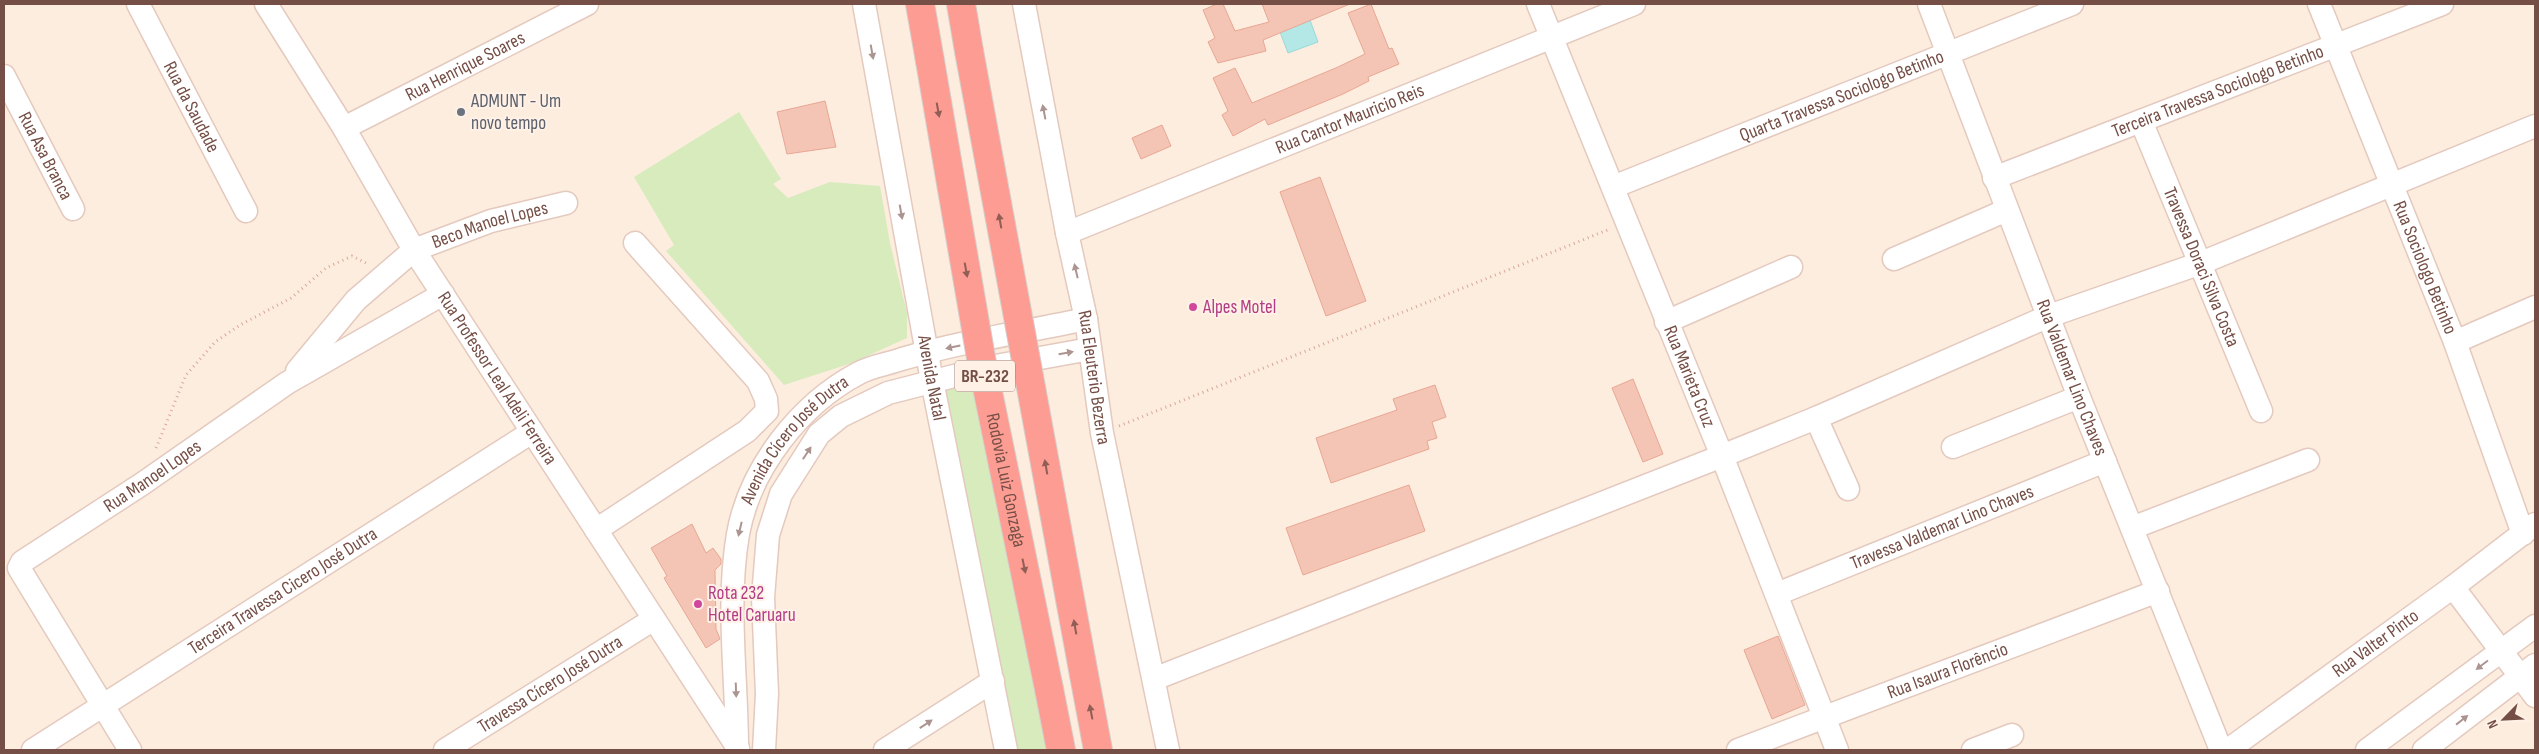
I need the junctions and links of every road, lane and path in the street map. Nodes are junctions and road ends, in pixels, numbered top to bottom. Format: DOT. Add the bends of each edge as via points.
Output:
graph roads {
  1 [pos="138,4"];
  2 [pos="266,4"];
  3 [pos="587,4"];
  4 [pos="864,4"];
  5 [pos="920,4"];
  6 [pos="961,4"];
  7 [pos="1024,4"];
  8 [pos="1538,4"];
  9 [pos="1634,4"];
  10 [pos="1929,4"];
  11 [pos="2072,4"];
  12 [pos="2319,4"];
  13 [pos="2442,4"];
  14 [pos="1552,36"];
  15 [pos="2336,45"];
  16 [pos="1949,53"];
  17 [pos="4,76"];
  18 [pos="2141,121"];
  19 [pos="2535,126"];
  20 [pos="344,128"];
  21 [pos="1994,178"];
  22 [pos="2391,186"];
  23 [pos="1612,187"];
  24 [pos="566,203"];
  25 [pos="73,209"];
  26 [pos="2008,210"];
  27 [pos="246,211"];
  28 [pos="1627,222"];
  29 [pos="1067,233"];
  30 [pos="635,242"];
  31 [pos="414,250"];
  32 [pos="1894,258"];
  33 [pos="2201,263"];
  34 [pos="1792,267"];
  35 [pos="385,273"];
  36 [pos="443,294"];
  37 [pos="2535,307"];
  38 [pos="2049,316"];
  39 [pos="1086,319"];
  40 [pos="1666,322"];
  41 [pos="2455,342"];
  42 [pos="1090,349"];
  43 [pos="927,352"];
  44 [pos="932,381"];
  45 [pos="287,383"];
  46 [pos="2078,397"];
  47 [pos="2261,411"];
  48 [pos="1816,418"];
  49 [pos="532,432"];
  50 [pos="1102,433"];
  51 [pos="1953,447"];
  52 [pos="1722,456"];
  53 [pos="2308,460"];
  54 [pos="2105,461"];
  55 [pos="142,484"];
  56 [pos="1848,489"];
  57 [pos="2132,528"];
  58 [pos="2529,529"];
  59 [pos="596,530"];
  60 [pos="2453,587"];
  61 [pos="2158,591"];
  62 [pos="1777,594"];
  63 [pos="654,619"];
  64 [pos="2535,626"];
  65 [pos="2501,651"];
  66 [pos="2528,670"];
  67 [pos="1154,679"];
  68 [pos="993,681"];
  69 [pos="2535,696"];
  70 [pos="103,708"];
  71 [pos="1825,718"];
  72 [pos="2012,735"];
  73 [pos="737,749"];
  74 [pos="33,750"];
  75 [pos="130,750"];
  76 [pos="445,750"];
  77 [pos="764,750"];
  78 [pos="885,750"];
  79 [pos="1006,750"];
  80 [pos="1061,750"];
  81 [pos="1098,750"];
  82 [pos="1168,750"];
  83 [pos="1738,750"];
  84 [pos="1837,750"];
  85 [pos="1973,750"];
  86 [pos="2221,750"];
  87 [pos="2228,750"];
  88 [pos="2367,750"];
  89 [pos="2424,750"];
  1 -- 27 [label="street, Rua da Saudade"];
  2 -- 20 [label="street, Rua Professor Leal Adeli Ferreira"];
  3 -- 20 [label="street, Rua Henrique Soares"];
  4 -- 43 [label="street, Avenida Natal, one-way"];
  5 -- 80 [label="highway, Rodovia Luiz Gonzaga / BR-232, one-way, bridge" via="981,358"];
  81 -- 6 [label="highway, BR-232, one-way, bridge"];
  29 -- 7 [label="street, Rua Eleuterio Bezerra, one-way"];
  8 -- 14 [label="street, Rua Marieta Cruz"];
  9 -- 14 [label="street, Rua Cantor Mauricio Reis"];
  10 -- 16 [label="street, Rua Valdemar Lino Chaves"];
  11 -- 16 [label="street, Quarta Travessa Sociologo Betinho"];
  12 -- 15 [label="street, Rua Sociologo Betinho"];
  13 -- 15 [label="street, Terceira Travessa Sociologo Betinho"];
  14 -- 23 [label="street, Rua Marieta Cruz"];
  14 -- 29 [label="street, Rua Cantor Mauricio Reis"];
  15 -- 18 [label="street, Terceira Travessa Sociologo Betinho"];
  15 -- 22 [label="street, Rua Sociologo Betinho"];
  16 -- 21 [label="street, Rua Valdemar Lino Chaves"];
  16 -- 23 [label="street, Quarta Travessa Sociologo Betinho"];
  17 -- 25 [label="street, Rua Asa Branca"];
  18 -- 21 [label="street, Terceira Travessa Sociologo Betinho"];
  18 -- 33 [label="street, Travessa Doraci Silva Costa"];
  19 -- 22 [label="street"];
  20 -- 31 [label="street, Rua Professor Leal Adeli Ferreira"];
  21 -- 26 [label="street, Rua Valdemar Lino Chaves"];
  22 -- 33 [label="street"];
  22 -- 41 [label="street, Rua Sociologo Betinho"];
  23 -- 28 [label="street, Rua Marieta Cruz"];
  24 -- 31 [label="street, Beco Manoel Lopes" via="491,221"];
  26 -- 32 [label="street"];
  26 -- 38 [label="street, Rua Valdemar Lino Chaves"];
  28 -- 40 [label="street, Rua Marieta Cruz"];
  28 -- 50 [label="path"];
  39 -- 29 [label="street, Rua Eleuterio Bezerra, one-way"];
  30 -- 59 [label="street" via="758,381 767,411 747,431"];
  31 -- 35 [label="street, Rua Manoel Lopes"];
  31 -- 36 [label="street, Rua Professor Leal Adeli Ferreira"];
  33 -- 38 [label="street"];
  33 -- 47 [label="street, Travessa Doraci Silva Costa"];
  34 -- 40 [label="street"];
  35 -- 45 [label="street, Rua Manoel Lopes" via="356,300"];
  35 -- 55 [label="path" via="352,256 326,268 291,298 215,342 186,375"];
  36 -- 45 [label="street, Rua Manoel Lopes"];
  36 -- 49 [label="street, Rua Professor Leal Adeli Ferreira"];
  37 -- 41 [label="street"];
  38 -- 46 [label="street, Rua Valdemar Lino Chaves"];
  38 -- 48 [label="street"];
  39 -- 42 [label="street, Rua Eleuterio Bezerra"];
  39 -- 43 [label="street, Avenida Cícero José Dutra, one-way"];
  40 -- 52 [label="street, Rua Marieta Cruz"];
  41 -- 58 [label="street, Rua Sociologo Betinho"];
  44 -- 42 [label="street, Avenida Cícero José Dutra, one-way"];
  42 -- 50 [label="street, Rua Eleuterio Bezerra"];
  43 -- 44 [label="street, Avenida Natal"];
  43 -- 73 [label="street, Avenida Cícero José Dutra, one-way" via="860,372 816,402 762,466 738,534 732,603"];
  44 -- 68 [label="street, Avenida Natal"];
  77 -- 44 [label="street, Avenida Cícero José Dutra, one-way" via="767,694 764,588 768,535 781,494 819,434 841,416 888,393"];
  45 -- 55 [label="street, Rua Manoel Lopes"];
  46 -- 51 [label="street"];
  46 -- 54 [label="street, Rua Valdemar Lino Chaves"];
  48 -- 52 [label="street"];
  48 -- 56 [label="street"];
  49 -- 59 [label="street, Rua Professor Leal Adeli Ferreira"];
  49 -- 70 [label="street, Terceira Travessa Cicero José Dutra"];
  50 -- 67 [label="street, Rua Eleuterio Bezerra"];
  52 -- 62 [label="street, Rua Marieta Cruz"];
  52 -- 67 [label="street"];
  53 -- 57 [label="street"];
  54 -- 57 [label="street, Rua Valdemar Lino Chaves"];
  54 -- 62 [label="street, Travessa Valdemar Lino Chaves"];
  55 -- 70 [label="street, Rua Manoel Lopes" via="22,562 19,568"];
  57 -- 61 [label="street, Rua Valdemar Lino Chaves"];
  58 -- 60 [label="street, Rua Valter Pinto"];
  59 -- 63 [label="street, Rua Professor Leal Adeli Ferreira"];
  60 -- 65 [label="street"];
  60 -- 87 [label="street, Rua Valter Pinto"];
  61 -- 71 [label="street, Rua Isaura Florêncio"];
  61 -- 86 [label="street, Rua Valdemar Lino Chaves"];
  62 -- 71 [label="street, Rua Marieta Cruz"];
  63 -- 73 [label="street, Rua Professor Leal Adeli Ferreira"];
  63 -- 76 [label="street, Travessa Cícero José Dutra"];
  64 -- 65 [label="street"];
  65 -- 66 [label="street"];
  65 -- 88 [label="street, one-way"];
  66 -- 69 [label="street"];
  89 -- 66 [label="street, one-way"];
  67 -- 82 [label="street, Rua Eleuterio Bezerra"];
  78 -- 68 [label="street, one-way"];
  68 -- 79 [label="street, Avenida Natal"];
  70 -- 74 [label="street, Terceira Travessa Cicero José Dutra"];
  70 -- 75 [label="street"];
  71 -- 83 [label="street, Rua Isaura Florêncio"];
  71 -- 84 [label="street, Rua Marieta Cruz"];
  72 -- 85 [label="street"];
}
